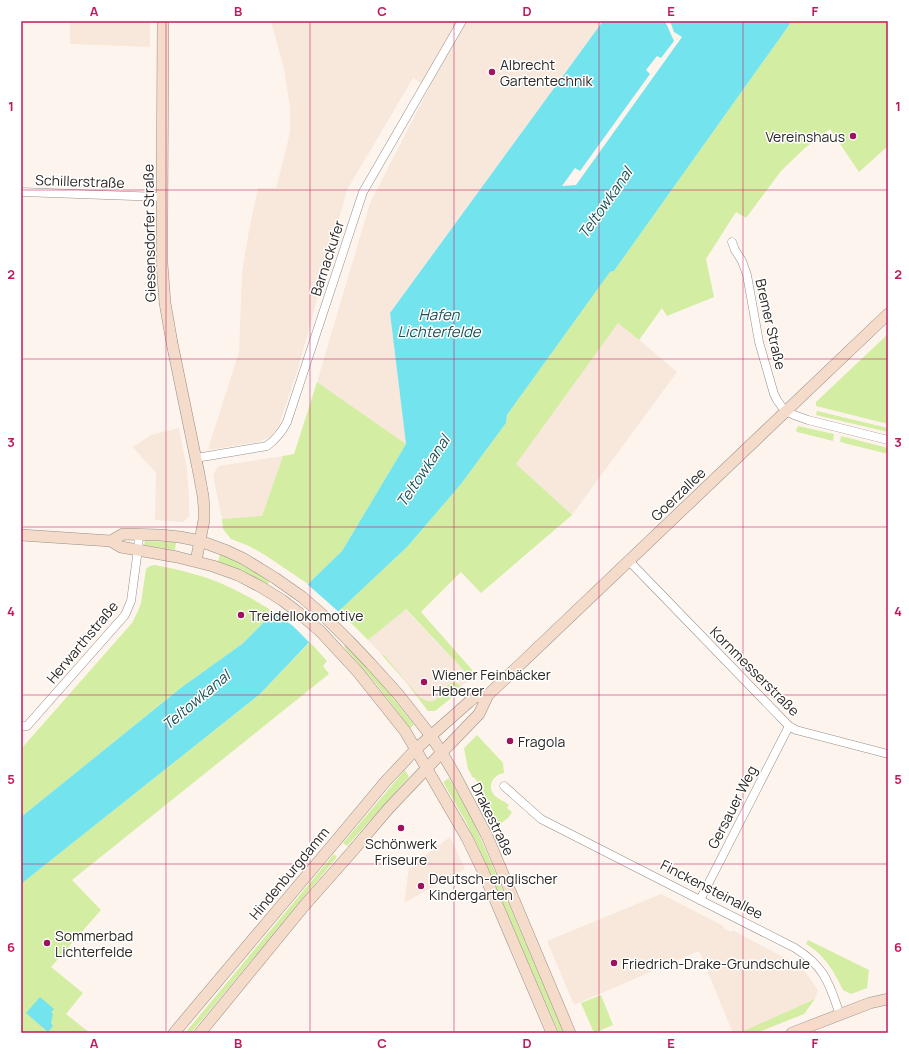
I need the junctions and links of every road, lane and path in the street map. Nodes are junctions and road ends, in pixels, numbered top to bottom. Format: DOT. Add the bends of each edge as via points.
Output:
graph roads {
  1 [pos="163,21"];
  2 [pos="462,21"];
  3 [pos="21,192"];
  4 [pos="162,196"];
  5 [pos="732,242"];
  6 [pos="888,314"];
  7 [pos="786,411"];
  8 [pos="888,440"];
  9 [pos="196,458"];
  10 [pos="21,535"];
  11 [pos="139,535"];
  12 [pos="111,540"];
  13 [pos="200,541"];
  14 [pos="138,549"];
  15 [pos="196,561"];
  16 [pos="629,561"];
  17 [pos="488,695"];
  18 [pos="21,726"];
  19 [pos="789,726"];
  20 [pos="431,736"];
  21 [pos="416,750"];
  22 [pos="442,753"];
  23 [pos="888,754"];
  24 [pos="427,768"];
  25 [pos="504,786"];
  26 [pos="700,900"];
  27 [pos="888,999"];
  28 [pos="840,1015"];
  29 [pos="174,1033"];
  30 [pos="200,1033"];
  31 [pos="552,1033"];
  32 [pos="570,1033"];
  33 [pos="792,1033"];
  1 -- 4 [label="main road, Giesensdorfer Straße"];
  2 -- 9 [label="street, Barnackufer" via="363,192 283,430 267,446"];
  3 -- 4 [label="street, Schillerstraße"];
  4 -- 9 [label="main road, Giesensdorfer Straße" via="164,303"];
  5 -- 7 [label="street, Bremer Straße" via="747,275 759,342 774,394"];
  6 -- 7 [label="main road, Goerzallee"];
  7 -- 8 [label="street" via="808,420"];
  7 -- 16 [label="main road, Goerzallee"];
  9 -- 13 [label="main road, Giesensdorfer Straße" via="204,507"];
  10 -- 12 [label="main road"];
  11 -- 12 [label="main road, Drakestraße" via="123,534"];
  11 -- 13 [label="main road, Drakestraße" via="180,537"];
  11 -- 14 [label="street, Herwarthstraße"];
  12 -- 14 [label="main road" via="121,546"];
  13 -- 15 [label="main road, Giesensdorfer Straße"];
  13 -- 20 [label="main road, Drakestraße" via="244,559 302,597 349,641 398,694"];
  14 -- 15 [label="main road"];
  14 -- 18 [label="street, Herwarthstraße" via="131,601 125,615 27,726"];
  15 -- 21 [label="main road" via="238,575 264,589 320,631 358,672 405,730"];
  16 -- 17 [label="main road, Goerzallee"];
  16 -- 19 [label="street, Kornmesserstraße"];
  17 -- 20 [label="main road, Goerzallee" via="475,697"];
  17 -- 22 [label="main road, Goerzallee" via="480,714"];
  19 -- 23 [label="street, Kornmesserstraße"];
  19 -- 26 [label="street, Gersauer Weg"];
  20 -- 21 [label="main road, Hindenburgdamm"];
  20 -- 22 [label="main road, Drakestraße"];
  21 -- 24 [label="main road"];
  21 -- 29 [label="main road, Hindenburgdamm" via="385,782"];
  22 -- 24 [label="main road"];
  22 -- 32 [label="main road, Drakestraße" via="487,836"];
  24 -- 30 [label="main road" via="304,906"];
  24 -- 31 [label="main road" via="482,869"];
  25 -- 26 [label="street, Finckensteinallee" via="542,819"];
  26 -- 28 [label="street, Finckensteinallee" via="808,957 829,984"];
  27 -- 28 [label="main road"];
  28 -- 33 [label="main road"];
}
